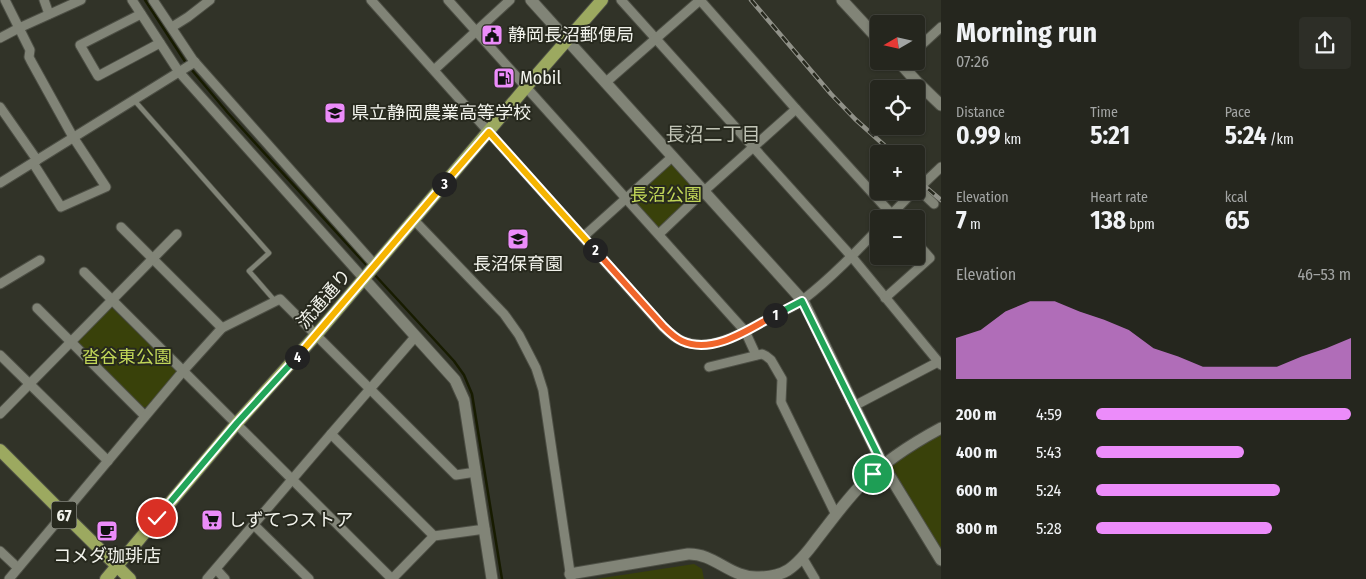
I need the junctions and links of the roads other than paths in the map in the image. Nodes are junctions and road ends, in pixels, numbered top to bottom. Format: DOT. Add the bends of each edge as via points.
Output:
graph roads {
  1 [pos="5,0"];
  2 [pos="44,0"];
  3 [pos="81,0"];
  4 [pos="132,0"];
  5 [pos="153,0"];
  6 [pos="210,0"];
  7 [pos="371,0"];
  8 [pos="448,0"];
  9 [pos="510,0"];
  10 [pos="531,0"];
  11 [pos="602,0"];
  12 [pos="622,0"];
  13 [pos="844,1"];
  14 [pos="49,14"];
  15 [pos="141,14"];
  16 [pos="941,27"];
  17 [pos="19,28"];
  18 [pos="172,28"];
  19 [pos="476,30"];
  20 [pos="870,30"];
  21 [pos="0,38"];
  22 [pos="656,38"];
  23 [pos="567,40"];
  24 [pos="925,42"];
  25 [pos="160,43"];
  26 [pos="195,62"];
  27 [pos="434,70"];
  28 [pos="907,70"];
  29 [pos="179,72"];
  30 [pos="605,83"];
  31 [pos="526,87"];
  32 [pos="134,100"];
  33 [pos="941,105"];
  34 [pos="0,107"];
  35 [pos="796,109"];
  36 [pos="489,132"];
  37 [pos="73,137"];
  38 [pos="754,147"];
  39 [pos="672,157"];
  40 [pos="35,161"];
  41 [pos="941,167"];
  42 [pos="925,182"];
  43 [pos="0,183"];
  44 [pos="703,192"];
  45 [pos="925,197"];
  46 [pos="625,198"];
  47 [pos="907,200"];
  48 [pos="934,204"];
  49 [pos="886,210"];
  50 [pos="898,210"];
  51 [pos="414,220"];
  52 [pos="121,227"];
  53 [pos="177,234"];
  54 [pos="659,234"];
  55 [pos="583,237"];
  56 [pos="870,237"];
  57 [pos="925,252"];
  58 [pos="852,256"];
  59 [pos="154,259"];
  60 [pos="40,260"];
  61 [pos="925,262"];
  62 [pos="922,265"];
  63 [pos="375,266"];
  64 [pos="84,272"];
  65 [pos="365,277"];
  66 [pos="0,284"];
  67 [pos="885,298"];
  68 [pos="112,300"];
  69 [pos="275,301"];
  70 [pos="802,301"];
  71 [pos="37,308"];
  72 [pos="222,328"];
  73 [pos="744,331"];
  74 [pos="316,335"];
  75 [pos="415,337"];
  76 [pos="71,342"];
  77 [pos="0,355"];
  78 [pos="756,356"];
  79 [pos="940,364"];
  80 [pos="709,368"];
  81 [pos="184,370"];
  82 [pos="30,384"];
  83 [pos="370,390"];
  84 [pos="854,406"];
  85 [pos="0,414"];
  86 [pos="145,416"];
  87 [pos="237,423"];
  88 [pos="941,428"];
  89 [pos="331,434"];
  90 [pos="0,450"];
  91 [pos="108,461"];
  92 [pos="883,465"];
  93 [pos="476,472"];
  94 [pos="293,480"];
  95 [pos="64,514"];
  96 [pos="836,516"];
  97 [pos="254,525"];
  98 [pos="484,529"];
  99 [pos="434,536"];
  100 [pos="0,551"];
  101 [pos="802,558"];
  102 [pos="941,560"];
  103 [pos="116,566"];
  104 [pos="18,568"];
  105 [pos="216,569"];
  106 [pos="570,577"];
  107 [pos="9,579"];
  108 [pos="106,579"];
  109 [pos="130,579"];
  110 [pos="207,579"];
  111 [pos="226,579"];
  112 [pos="309,579"];
  113 [pos="392,579"];
  114 [pos="492,579"];
  115 [pos="815,579"];
  1 -- 17 [label="street"];
  2 -- 14 [label="street"];
  3 -- 14 [label="street"];
  4 -- 15 [label="street"];
  5 -- 18 [label="street"];
  6 -- 18 [label="street"];
  7 -- 27 [label="street"];
  8 -- 19 [label="street"];
  9 -- 19 [label="street"];
  10 -- 23 [label="street"];
  11 -- 23 [label="main road, 流通通り"];
  12 -- 22 [label="street"];
  13 -- 20 [label="street"];
  14 -- 17 [label="street"];
  15 -- 25 [label="street"];
  15 -- 25 [label="street" via="80,45 98,76"];
  16 -- 24 [label="street"];
  17 -- 21 [label="street"];
  17 -- 37 [label="street" via="30,50 28,58"];
  18 -- 26 [label="street"];
  19 -- 27 [label="street"];
  19 -- 31 [label="street"];
  22 -- 30 [label="street"];
  22 -- 35 [label="street" via="700,0"];
  22 -- 38 [label="street"];
  23 -- 30 [label="street"];
  23 -- 31 [label="main road, 流通通り"];
  25 -- 29 [label="street"];
  26 -- 29 [label="street"];
  26 -- 63 [label="street"];
  27 -- 36 [label="street"];
  28 -- 33 [label="street"];
  29 -- 32 [label="street"];
  29 -- 65 [label="street"];
  30 -- 39 [label="street"];
  31 -- 36 [label="main road, 流通通り"];
  31 -- 46 [label="street"];
  32 -- 37 [label="street"];
  32 -- 69 [label="lane" via="269,253 248,271"];
  34 -- 40 [label="street"];
  35 -- 38 [label="street"];
  35 -- 49 [label="street"];
  36 -- 51 [label="main road, 流通通り"];
  36 -- 55 [label="street"];
  37 -- 40 [label="street"];
  37 -- 40 [label="street" via="106,187 61,208"];
  38 -- 44 [label="street"];
  38 -- 58 [label="street"];
  39 -- 44 [label="street"];
  39 -- 46 [label="street"];
  40 -- 43 [label="street"];
  41 -- 42 [label="street"];
  44 -- 54 [label="street"];
  44 -- 70 [label="street"];
  45 -- 48 [label="street"];
  46 -- 54 [label="street"];
  46 -- 55 [label="street"];
  47 -- 50 [label="street"];
  51 -- 63 [label="main road, 流通通り"];
  51 -- 106 [label="street" via="504,314 536,368 543,390"];
  52 -- 59 [label="street"];
  53 -- 59 [label="street"];
  54 -- 73 [label="street"];
  55 -- 73 [label="street" via="663,326 683,342 715,344"];
  56 -- 58 [label="street"];
  57 -- 61 [label="street" via="930,258"];
  58 -- 67 [label="street"];
  58 -- 70 [label="street"];
  59 -- 68 [label="street"];
  59 -- 72 [label="street"];
  60 -- 66 [label="street"];
  62 -- 67 [label="street"];
  63 -- 65 [label="main road, 流通通り"];
  64 -- 68 [label="street"];
  65 -- 74 [label="main road, 流通通り"];
  65 -- 75 [label="street"];
  67 -- 79 [label="street"];
  68 -- 76 [label="street"];
  68 -- 81 [label="street"];
  69 -- 72 [label="street"];
  69 -- 74 [label="street" via="280,299"];
  70 -- 73 [label="street"];
  70 -- 84 [label="street"];
  71 -- 76 [label="street"];
  72 -- 81 [label="street"];
  73 -- 78 [label="street"];
  74 -- 83 [label="street"];
  74 -- 87 [label="main road, 流通通り"];
  75 -- 83 [label="street"];
  75 -- 93 [label="street" via="455,380 464,400"];
  76 -- 82 [label="street"];
  76 -- 86 [label="street"];
  77 -- 82 [label="street"];
  78 -- 80 [label="street"];
  78 -- 96 [label="street" via="766,356 777,368 782,379 781,402"];
  79 -- 84 [label="street"];
  81 -- 86 [label="street"];
  81 -- 87 [label="street"];
  82 -- 85 [label="street"];
  82 -- 91 [label="street"];
  83 -- 89 [label="street"];
  83 -- 93 [label="street" via="456,475"];
  84 -- 92 [label="street"];
  86 -- 91 [label="street"];
  87 -- 94 [label="street"];
  87 -- 103 [label="main road, 流通通り"];
  88 -- 92 [label="street"];
  89 -- 94 [label="street"];
  89 -- 99 [label="street"];
  90 -- 95 [label="main road, 67"];
  91 -- 95 [label="street"];
  92 -- 96 [label="street" via="862,483"];
  92 -- 102 [label="street"];
  93 -- 98 [label="street"];
  94 -- 97 [label="street"];
  94 -- 113 [label="street"];
  95 -- 103 [label="main road, 67"];
  95 -- 104 [label="street"];
  96 -- 101 [label="street"];
  97 -- 105 [label="street"];
  97 -- 112 [label="street"];
  98 -- 99 [label="street"];
  98 -- 114 [label="street"];
  99 -- 113 [label="street"];
  100 -- 104 [label="street"];
  101 -- 106 [label="street" via="789,570 759,577 739,575 708,558 688,554"];
  101 -- 115 [label="street"];
  103 -- 108 [label="main road, 流通通り"];
  103 -- 109 [label="main road, 67"];
  104 -- 107 [label="street"];
  105 -- 110 [label="street"];
  105 -- 111 [label="street"];
}
